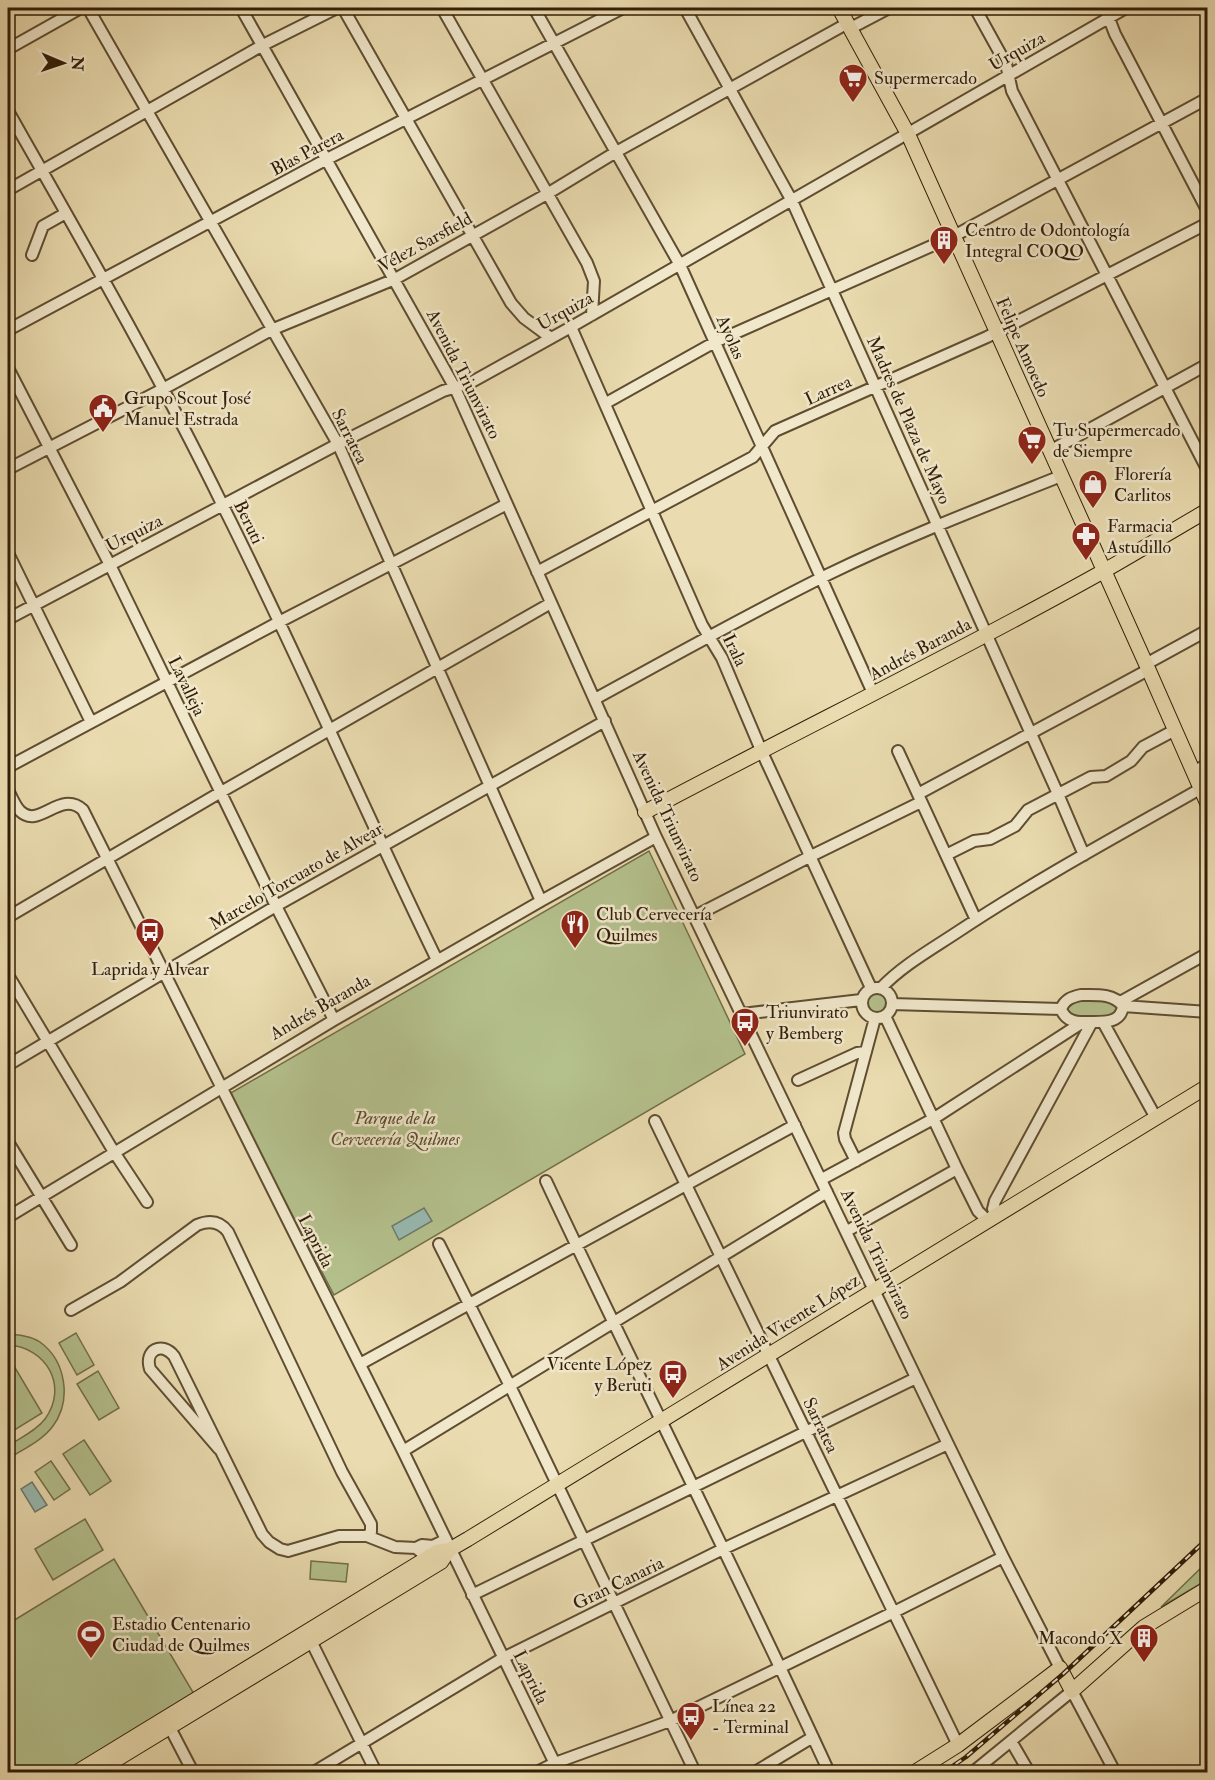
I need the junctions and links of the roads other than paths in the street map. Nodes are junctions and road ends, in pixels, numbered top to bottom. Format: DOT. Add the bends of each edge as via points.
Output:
graph roads {
  1 [pos="81,8"];
  2 [pos="88,8"];
  3 [pos="241,8"];
  4 [pos="337,8"];
  5 [pos="343,8"];
  6 [pos="442,8"];
  7 [pos="534,8"];
  8 [pos="623,8"];
  9 [pos="685,8"];
  10 [pos="839,8"];
  11 [pos="889,8"];
  12 [pos="975,8"];
  13 [pos="1126,8"];
  14 [pos="1107,13"];
  15 [pos="849,26"];
  16 [pos="554,44"];
  17 [pos="263,45"];
  18 [pos="8,49"];
  19 [pos="1008,75"];
  20 [pos="482,80"];
  21 [pos="729,90"];
  22 [pos="1208,98"];
  23 [pos="147,110"];
  24 [pos="8,111"];
  25 [pos="408,119"];
  26 [pos="1161,123"];
  27 [pos="12,131"];
  28 [pos="908,134"];
  29 [pos="616,152"];
  30 [pos="327,159"];
  31 [pos="42,171"];
  32 [pos="1058,179"];
  33 [pos="8,190"];
  34 [pos="547,194"];
  35 [pos="792,201"];
  36 [pos="1208,212"];
  37 [pos="66,213"];
  38 [pos="211,222"];
  39 [pos="1208,223"];
  40 [pos="473,234"];
  41 [pos="954,236"];
  42 [pos="32,255"];
  43 [pos="680,265"];
  44 [pos="1107,275"];
  45 [pos="395,279"];
  46 [pos="103,280"];
  47 [pos="833,290"];
  48 [pos="592,315"];
  49 [pos="571,327"];
  50 [pos="8,330"];
  51 [pos="271,330"];
  52 [pos="997,333"];
  53 [pos="551,338"];
  54 [pos="715,342"];
  55 [pos="1208,364"];
  56 [pos="8,368"];
  57 [pos="876,387"];
  58 [pos="455,388"];
  59 [pos="163,389"];
  60 [pos="1164,389"];
  61 [pos="606,403"];
  62 [pos="338,444"];
  63 [pos="762,446"];
  64 [pos="48,448"];
  65 [pos="1050,451"];
  66 [pos="8,469"];
  67 [pos="1208,471"];
  68 [pos="1061,477"];
  69 [pos="507,504"];
  70 [pos="224,506"];
  71 [pos="1208,510"];
  72 [pos="652,511"];
  73 [pos="939,525"];
  74 [pos="8,553"];
  75 [pos="391,564"];
  76 [pos="110,565"];
  77 [pos="1103,571"];
  78 [pos="537,572"];
  79 [pos="821,578"];
  80 [pos="551,603"];
  81 [pos="34,605"];
  82 [pos="8,619"];
  83 [pos="279,622"];
  84 [pos="1208,630"];
  85 [pos="986,634"];
  86 [pos="710,636"];
  87 [pos="1147,667"];
  88 [pos="438,669"];
  89 [pos="167,682"];
  90 [pos="873,693"];
  91 [pos="595,699"];
  92 [pos="604,721"];
  93 [pos="91,722"];
  94 [pos="1175,730"];
  95 [pos="329,731"];
  96 [pos="1031,733"];
  97 [pos="761,750"];
  98 [pos="898,751"];
  99 [pos="1208,764"];
  100 [pos="8,766"];
  101 [pos="1193,772"];
  102 [pos="491,786"];
  103 [pos="1200,789"];
  104 [pos="8,790"];
  105 [pos="221,792"];
  106 [pos="1058,794"];
  107 [pos="920,798"];
  108 [pos="1208,805"];
  109 [pos="645,812"];
  110 [pos="656,837"];
  111 [pos="382,846"];
  112 [pos="946,855"];
  113 [pos="1084,855"];
  114 [pos="811,856"];
  115 [pos="107,860"];
  116 [pos="541,901"];
  117 [pos="276,906"];
  118 [pos="694,916"];
  119 [pos="8,917"];
  120 [pos="976,920"];
  121 [pos="1208,953"];
  122 [pos="437,960"];
  123 [pos="163,972"];
  124 [pos="8,975"];
  125 [pos="876,988"];
  126 [pos="861,1000"];
  127 [pos="892,1004"];
  128 [pos="1122,1004"];
  129 [pos="1061,1009"];
  130 [pos="1208,1012"];
  131 [pos="742,1014"];
  132 [pos="880,1017"];
  133 [pos="334,1020"];
  134 [pos="1093,1022"];
  135 [pos="47,1041"];
  136 [pos="866,1052"];
  137 [pos="8,1065"];
  138 [pos="798,1080"];
  139 [pos="1208,1086"];
  140 [pos="220,1088"];
  141 [pos="1156,1118"];
  142 [pos="933,1119"];
  143 [pos="655,1121"];
  144 [pos="795,1125"];
  145 [pos="8,1142"];
  146 [pos="114,1152"];
  147 [pos="856,1161"];
  148 [pos="957,1169"];
  149 [pos="822,1179"];
  150 [pos="546,1181"];
  151 [pos="686,1186"];
  152 [pos="828,1192"];
  153 [pos="40,1197"];
  154 [pos="147,1202"];
  155 [pos="8,1217"];
  156 [pos="991,1218"];
  157 [pos="847,1231"];
  158 [pos="440,1244"];
  159 [pos="71,1245"];
  160 [pos="577,1246"];
  161 [pos="721,1258"];
  162 [pos="874,1290"];
  163 [pos="471,1305"];
  164 [pos="71,1310"];
  165 [pos="614,1324"];
  166 [pos="768,1356"];
  167 [pos="360,1364"];
  168 [pos="916,1378"];
  169 [pos="510,1386"];
  170 [pos="662,1420"];
  171 [pos="807,1432"];
  172 [pos="948,1444"];
  173 [pos="219,1449"];
  174 [pos="403,1452"];
  175 [pos="556,1485"];
  176 [pos="694,1486"];
  177 [pos="838,1496"];
  178 [pos="367,1536"];
  179 [pos="583,1541"];
  180 [pos="447,1545"];
  181 [pos="416,1548"];
  182 [pos="725,1548"];
  183 [pos="1003,1557"];
  184 [pos="424,1559"];
  185 [pos="1205,1594"];
  186 [pos="472,1595"];
  187 [pos="613,1603"];
  188 [pos="894,1612"];
  189 [pos="309,1637"];
  190 [pos="503,1659"];
  191 [pos="780,1667"];
  192 [pos="1066,1679"];
  193 [pos="670,1721"];
  194 [pos="167,1723"];
  195 [pos="813,1737"];
  196 [pos="1011,1741"];
  197 [pos="363,1742"];
  198 [pos="958,1745"];
  199 [pos="557,1768"];
  200 [pos="77,1773"];
  201 [pos="96,1773"];
  202 [pos="193,1773"];
  203 [pos="314,1773"];
  204 [pos="376,1773"];
  205 [pos="537,1773"];
  206 [pos="694,1773"];
  207 [pos="755,1773"];
  208 [pos="829,1773"];
  209 [pos="915,1773"];
  210 [pos="973,1773"];
  211 [pos="1029,1773"];
  212 [pos="1115,1773"];
  1 -- 18 [label="street"];
  2 -- 23 [label="street, Sarratea"];
  3 -- 17 [label="street, Avenida Triunvirato"];
  4 -- 17 [label="street"];
  5 -- 25 [label="street"];
  6 -- 20 [label="street"];
  7 -- 16 [label="street, Ayolas"];
  8 -- 16 [label="street, Blas Parera"];
  9 -- 21 [label="street, Madres de Plaza de Mayo"];
  10 -- 15 [label="main road, Felipe Amoedo"];
  11 -- 15 [label="street, Vélez Sarsfield"];
  12 -- 19 [label="street" via="1006,64"];
  13 -- 14 [label="street, Urquiza"];
  14 -- 19 [label="street, Urquiza"];
  14 -- 26 [label="street"];
  15 -- 21 [label="street, Vélez Sarsfield"];
  15 -- 28 [label="main road, Felipe Amoedo"];
  16 -- 20 [label="street, Blas Parera"];
  16 -- 29 [label="street, Ayolas"];
  17 -- 23 [label="street"];
  17 -- 30 [label="street, Avenida Triunvirato"];
  19 -- 28 [label="street, Urquiza"];
  19 -- 32 [label="street" via="1012,91"];
  20 -- 25 [label="street, Blas Parera"];
  20 -- 34 [label="street"];
  21 -- 29 [label="street, Vélez Sarsfield"];
  21 -- 35 [label="street, Madres de Plaza de Mayo"];
  22 -- 26 [label="street"];
  23 -- 31 [label="street"];
  23 -- 38 [label="street, Sarratea"];
  24 -- 27 [label="street, Beruti"];
  25 -- 30 [label="street, Blas Parera"];
  25 -- 40 [label="street"];
  26 -- 32 [label="street"];
  26 -- 36 [label="street"];
  27 -- 31 [label="street, Beruti"];
  28 -- 35 [label="street, Urquiza"];
  28 -- 41 [label="main road, Felipe Amoedo"];
  29 -- 34 [label="street, Vélez Sarsfield"];
  29 -- 43 [label="street, Ayolas"];
  30 -- 38 [label="street, Blas Parera"];
  30 -- 45 [label="street, Avenida Triunvirato"];
  31 -- 33 [label="street"];
  31 -- 37 [label="street, Beruti"];
  32 -- 41 [label="street"];
  32 -- 44 [label="street"];
  34 -- 40 [label="street, Vélez Sarsfield"];
  34 -- 48 [label="street" via="592,273"];
  35 -- 43 [label="street, Urquiza"];
  35 -- 47 [label="street, Madres de Plaza de Mayo"];
  37 -- 42 [label="street" via="43,226"];
  37 -- 46 [label="street, Beruti"];
  38 -- 46 [label="street, Blas Parera"];
  38 -- 51 [label="street, Sarratea"];
  39 -- 44 [label="street, Larrea"];
  40 -- 45 [label="street, Vélez Sarsfield"];
  40 -- 53 [label="street" via="516,311"];
  41 -- 47 [label="street"];
  41 -- 52 [label="main road, Felipe Amoedo"];
  43 -- 48 [label="street, Urquiza"];
  43 -- 54 [label="street, Ayolas"];
  44 -- 52 [label="street, Larrea"];
  44 -- 60 [label="street"];
  45 -- 51 [label="street, Vélez Sarsfield"];
  45 -- 58 [label="street, Avenida Triunvirato"];
  46 -- 50 [label="street, Blas Parera"];
  46 -- 59 [label="street, Beruti"];
  47 -- 54 [label="street"];
  47 -- 57 [label="street, Madres de Plaza de Mayo"];
  48 -- 49 [label="street, Urquiza"];
  49 -- 53 [label="street, Urquiza"];
  49 -- 61 [label="street, Irala"];
  51 -- 59 [label="street, Vélez Sarsfield"];
  51 -- 62 [label="street, Sarratea"];
  52 -- 57 [label="street, Larrea"];
  52 -- 65 [label="main road, Felipe Amoedo"];
  53 -- 58 [label="street, Urquiza" via="470,384"];
  54 -- 61 [label="street"];
  54 -- 63 [label="street, Ayolas"];
  55 -- 60 [label="street"];
  56 -- 64 [label="street, Lavalleja"];
  57 -- 63 [label="street, Larrea" via="775,431"];
  57 -- 73 [label="street, Madres de Plaza de Mayo"];
  58 -- 62 [label="street, Urquiza"];
  58 -- 69 [label="street, Avenida Triunvirato"];
  59 -- 64 [label="street, Vélez Sarsfield"];
  59 -- 70 [label="street, Beruti"];
  60 -- 65 [label="street"];
  60 -- 67 [label="street"];
  61 -- 72 [label="street, Irala"];
  62 -- 70 [label="street, Urquiza"];
  62 -- 75 [label="street, Sarratea"];
  63 -- 72 [label="street, Larrea" via="753,457"];
  63 -- 79 [label="street, Ayolas"];
  64 -- 66 [label="street, Vélez Sarsfield"];
  64 -- 76 [label="street, Lavalleja"];
  65 -- 68 [label="main road, Felipe Amoedo"];
  68 -- 73 [label="street"];
  68 -- 77 [label="main road, Felipe Amoedo"];
  69 -- 75 [label="street"];
  69 -- 78 [label="street, Avenida Triunvirato"];
  70 -- 76 [label="street, Urquiza"];
  70 -- 83 [label="street, Beruti"];
  71 -- 77 [label="main road, Andrés Baranda"];
  72 -- 78 [label="street, Larrea"];
  72 -- 86 [label="street, Irala"];
  73 -- 79 [label="street"];
  73 -- 85 [label="street, Madres de Plaza de Mayo"];
  74 -- 81 [label="street"];
  75 -- 83 [label="street"];
  75 -- 88 [label="street, Sarratea"];
  76 -- 81 [label="street, Urquiza"];
  76 -- 89 [label="street, Lavalleja"];
  77 -- 85 [label="main road, Andrés Baranda"];
  77 -- 87 [label="main road, Felipe Amoedo"];
  78 -- 80 [label="street, Avenida Triunvirato"];
  79 -- 86 [label="street"];
  79 -- 90 [label="street, Ayolas"];
  80 -- 88 [label="street"];
  80 -- 91 [label="street, Avenida Triunvirato"];
  81 -- 82 [label="street, Urquiza"];
  81 -- 93 [label="street"];
  83 -- 89 [label="street"];
  83 -- 95 [label="street, Beruti"];
  84 -- 87 [label="street"];
  85 -- 90 [label="main road, Andrés Baranda"];
  85 -- 96 [label="street, Madres de Plaza de Mayo"];
  86 -- 91 [label="street"];
  86 -- 97 [label="street, Irala"];
  87 -- 94 [label="main road, Felipe Amoedo"];
  87 -- 96 [label="street"];
  88 -- 95 [label="street"];
  88 -- 102 [label="street, Sarratea"];
  89 -- 93 [label="street"];
  89 -- 105 [label="street, Lavalleja"];
  90 -- 97 [label="main road, Andrés Baranda"];
  91 -- 92 [label="street, Avenida Triunvirato"];
  92 -- 102 [label="street, Marcelo Torcuato de Alvear"];
  92 -- 109 [label="street, Avenida Triunvirato"];
  93 -- 100 [label="street"];
  94 -- 101 [label="main road, Felipe Amoedo"];
  94 -- 106 [label="street" via="1143,747 1131,761 1106,776 1091,777"];
  95 -- 105 [label="street"];
  95 -- 111 [label="street, Beruti"];
  96 -- 106 [label="street, Madres de Plaza de Mayo"];
  96 -- 107 [label="street"];
  97 -- 109 [label="main road, Andrés Baranda"];
  97 -- 114 [label="street, Irala"];
  98 -- 107 [label="street"];
  99 -- 101 [label="street"];
  101 -- 103 [label="main road, Felipe Amoedo"];
  102 -- 111 [label="street, Marcelo Torcuato de Alvear"];
  102 -- 116 [label="street, Sarratea"];
  103 -- 108 [label="main road, Felipe Amoedo"];
  103 -- 113 [label="street"];
  104 -- 115 [label="street, Laprida" via="19,810 31,816 63,804 79,806"];
  105 -- 115 [label="street"];
  105 -- 117 [label="street, Lavalleja"];
  106 -- 112 [label="street" via="1028,810 1015,826"];
  106 -- 113 [label="street, Madres de Plaza de Mayo"];
  107 -- 112 [label="street"];
  107 -- 114 [label="street"];
  109 -- 110 [label="street, Avenida Triunvirato"];
  110 -- 116 [label="street, Andrés Baranda"];
  110 -- 118 [label="street, Avenida Triunvirato"];
  111 -- 117 [label="street, Marcelo Torcuato de Alvear"];
  111 -- 122 [label="street, Beruti"];
  112 -- 120 [label="street"];
  113 -- 120 [label="street"];
  114 -- 118 [label="street"];
  114 -- 125 [label="street, Irala"];
  115 -- 119 [label="street"];
  115 -- 123 [label="street, Laprida"];
  116 -- 122 [label="street, Andrés Baranda"];
  117 -- 123 [label="street, Marcelo Torcuato de Alvear"];
  117 -- 133 [label="street, Lavalleja"];
  118 -- 131 [label="street, Avenida Triunvirato"];
  120 -- 125 [label="street"];
  121 -- 128 [label="street"];
  122 -- 133 [label="street, Andrés Baranda"];
  123 -- 135 [label="street, Marcelo Torcuato de Alvear"];
  123 -- 140 [label="street, Laprida"];
  124 -- 135 [label="street"];
  125 -- 126 [label="street" via="866,991"];
  125 -- 127 [label="street" via="889,994"];
  126 -- 131 [label="street"];
  126 -- 132 [label="street" via="866,1014"];
  127 -- 129 [label="street"];
  127 -- 132 [label="street" via="888,1013"];
  128 -- 129 [label="street" via="1103,995 1082,995 1070,998"];
  128 -- 130 [label="street"];
  128 -- 134 [label="street" via="1117,1018"];
  129 -- 134 [label="street" via="1071,1020"];
  131 -- 144 [label="street, Avenida Triunvirato"];
  132 -- 136 [label="street"];
  132 -- 142 [label="street"];
  133 -- 140 [label="street, Andrés Baranda"];
  134 -- 141 [label="street"];
  134 -- 142 [label="street"];
  134 -- 156 [label="street" via="995,1201"];
  135 -- 137 [label="street, Marcelo Torcuato de Alvear"];
  135 -- 146 [label="street"];
  136 -- 138 [label="street"];
  136 -- 147 [label="street" via="844,1133"];
  139 -- 141 [label="main road, Avenida Vicente López"];
  140 -- 146 [label="street, Andrés Baranda"];
  140 -- 167 [label="street, Laprida"];
  141 -- 156 [label="main road, Avenida Vicente López"];
  142 -- 147 [label="street"];
  142 -- 148 [label="street"];
  143 -- 151 [label="street, Sarratea"];
  144 -- 149 [label="street, Avenida Triunvirato"];
  144 -- 151 [label="street"];
  145 -- 153 [label="street"];
  146 -- 153 [label="street, Andrés Baranda"];
  146 -- 154 [label="street"];
  147 -- 149 [label="street"];
  148 -- 156 [label="street" via="978,1211"];
  148 -- 157 [label="street"];
  149 -- 152 [label="street, Avenida Triunvirato"];
  150 -- 160 [label="street"];
  151 -- 160 [label="street"];
  151 -- 161 [label="street, Sarratea"];
  152 -- 157 [label="street, Avenida Triunvirato"];
  152 -- 161 [label="street"];
  153 -- 155 [label="street, Andrés Baranda"];
  153 -- 159 [label="street"];
  156 -- 162 [label="main road, Avenida Vicente López"];
  157 -- 162 [label="street, Avenida Triunvirato"];
  158 -- 163 [label="street"];
  160 -- 163 [label="street"];
  160 -- 165 [label="street"];
  161 -- 165 [label="street"];
  161 -- 166 [label="street, Sarratea"];
  162 -- 166 [label="main road, Avenida Vicente López"];
  162 -- 168 [label="street, Avenida Triunvirato"];
  163 -- 167 [label="street"];
  163 -- 169 [label="street"];
  164 -- 178 [label="street" via="120,1282 196,1225 228,1232 342,1472 371,1524"];
  165 -- 169 [label="street"];
  165 -- 170 [label="street"];
  166 -- 170 [label="main road, Avenida Vicente López"];
  166 -- 171 [label="street, Sarratea"];
  167 -- 174 [label="street, Laprida"];
  168 -- 171 [label="street"];
  168 -- 172 [label="street, Avenida Triunvirato"];
  169 -- 174 [label="street"];
  169 -- 175 [label="street"];
  170 -- 175 [label="main road, Avenida Vicente López"];
  170 -- 176 [label="street"];
  171 -- 176 [label="street"];
  171 -- 177 [label="street, Sarratea"];
  172 -- 177 [label="street, Gran Canaria"];
  172 -- 183 [label="street, Avenida Triunvirato"];
  173 -- 173 [label="street" via="174,1356 164,1348 155,1350 148,1359 150,1369"];
  173 -- 178 [label="street" via="262,1534 280,1549 295,1551 339,1536"];
  174 -- 180 [label="street, Laprida"];
  175 -- 179 [label="street"];
  175 -- 180 [label="main road, Avenida Vicente López"];
  176 -- 179 [label="street"];
  176 -- 182 [label="street"];
  177 -- 182 [label="street, Gran Canaria"];
  177 -- 188 [label="street, Sarratea"];
  178 -- 181 [label="street" via="395,1547"];
  179 -- 186 [label="street"];
  179 -- 187 [label="street"];
  180 -- 181 [label="street"];
  180 -- 184 [label="main road"];
  180 -- 186 [label="street, Laprida"];
  180 -- 189 [label="main road" via="441,1562"];
  181 -- 184 [label="street"];
  182 -- 187 [label="street, Gran Canaria"];
  182 -- 191 [label="street"];
  183 -- 188 [label="street"];
  183 -- 192 [label="street, Avenida Triunvirato"];
  184 -- 189 [label="main road"];
  185 -- 192 [label="main road" via="1144,1627"];
  186 -- 190 [label="street, Laprida"];
  187 -- 190 [label="street, Gran Canaria"];
  187 -- 193 [label="street"];
  188 -- 191 [label="street"];
  188 -- 198 [label="street, Sarratea"];
  189 -- 194 [label="main road"];
  189 -- 197 [label="street"];
  190 -- 197 [label="street, Gran Canaria"];
  190 -- 199 [label="street, Laprida"];
  191 -- 193 [label="street"];
  191 -- 195 [label="street"];
  192 -- 196 [label="street"];
  192 -- 198 [label="main road"];
  192 -- 212 [label="street, Avenida Triunvirato"];
  193 -- 199 [label="street"];
  193 -- 206 [label="street"];
  194 -- 200 [label="main road"];
  194 -- 201 [label="main road"];
  194 -- 202 [label="street"];
  195 -- 207 [label="street"];
  195 -- 208 [label="street"];
  196 -- 210 [label="street"];
  196 -- 211 [label="street"];
  197 -- 203 [label="street, Gran Canaria"];
  197 -- 204 [label="street"];
  198 -- 209 [label="main road"];
  199 -- 205 [label="street"];
}
